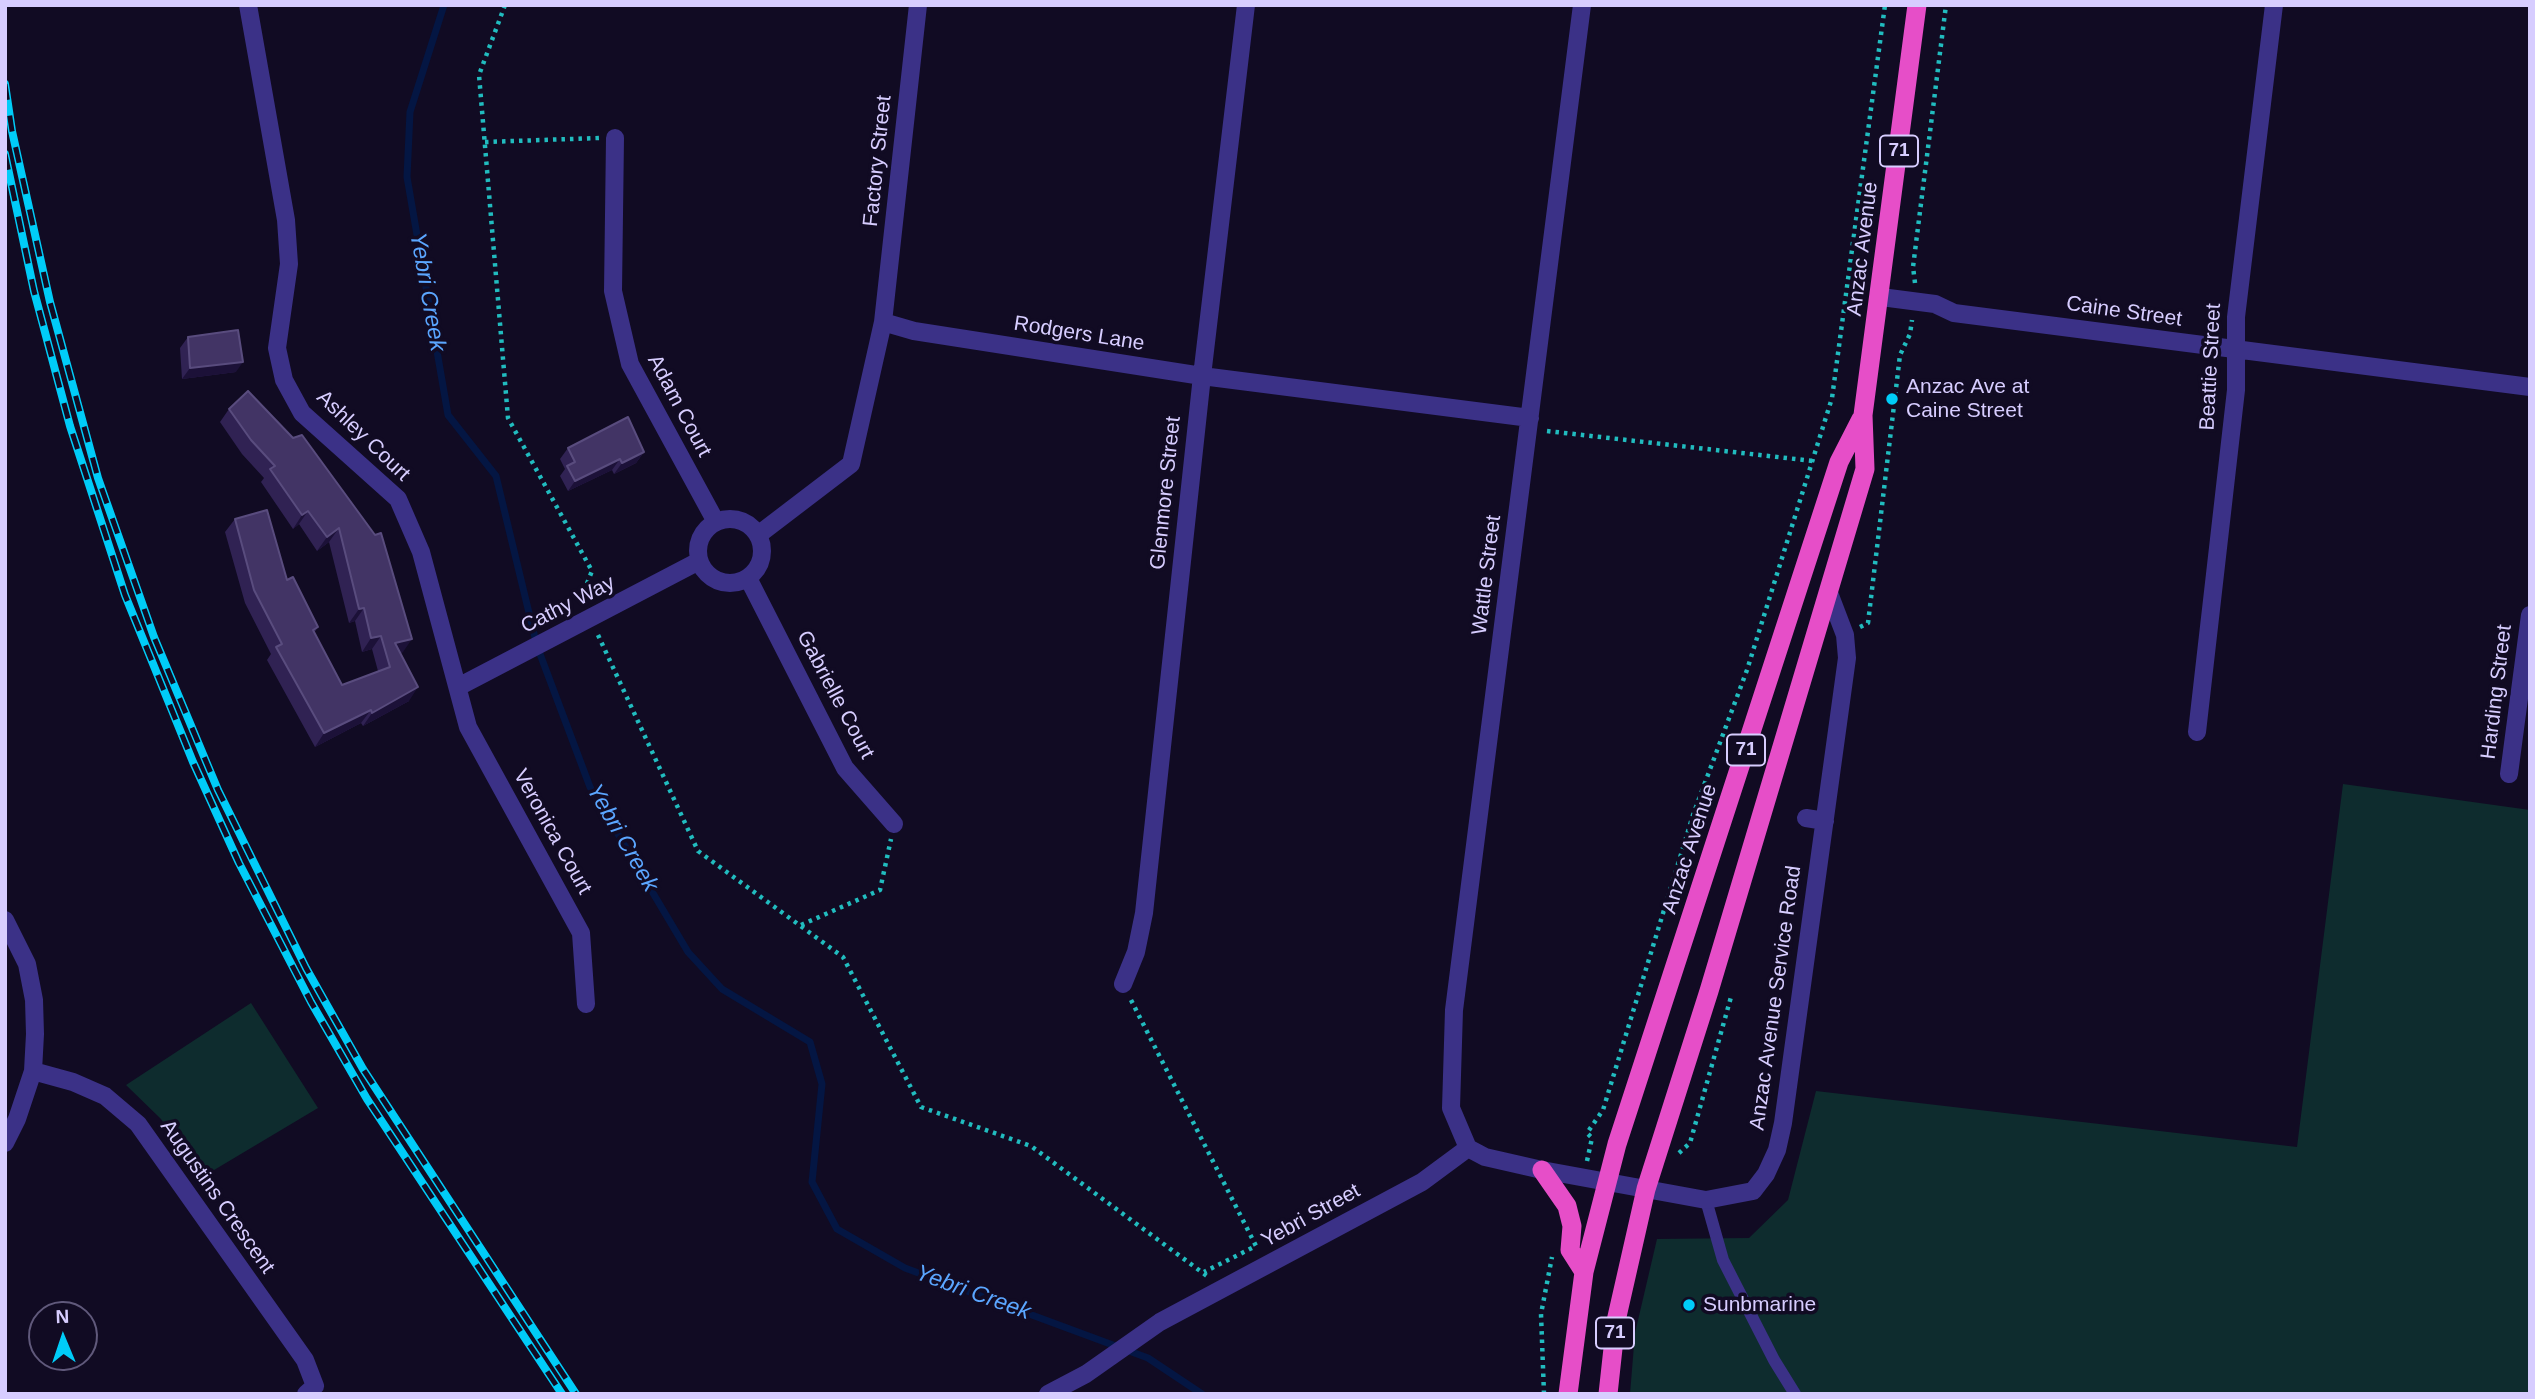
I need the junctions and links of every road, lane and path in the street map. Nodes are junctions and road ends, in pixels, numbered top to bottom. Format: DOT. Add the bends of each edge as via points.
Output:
graph roads {
  1 [pos="248,5"];
  2 [pos="505,5"];
  3 [pos="918,5"];
  4 [pos="1246,5"];
  5 [pos="1582,5"];
  6 [pos="1885,5"];
  7 [pos="1917,5"];
  8 [pos="1946,5"];
  9 [pos="2274,5"];
  10 [pos="615,138"];
  11 [pos="485,142"];
  12 [pos="1915,288"];
  13 [pos="1881,297"];
  14 [pos="1912,312"];
  15 [pos="883,322"];
  16 [pos="2236,351"];
  17 [pos="1202,376"];
  18 [pos="2530,387"];
  19 [pos="1863,415"];
  20 [pos="1530,418"];
  21 [pos="1813,461"];
  22 [pos="1839,462"];
  23 [pos="716,522"];
  24 [pos="758,535"];
  25 [pos="699,561"];
  26 [pos="748,578"];
  27 [pos="1829,593"];
  28 [pos="2530,615"];
  29 [pos="591,619"];
  30 [pos="1868,624"];
  31 [pos="458,687"];
  32 [pos="2196,732"];
  33 [pos="2509,774"];
  34 [pos="1806,818"];
  35 [pos="1825,821"];
  36 [pos="894,824"];
  37 [pos="5,920"];
  38 [pos="800,926"];
  39 [pos="1123,984"];
  40 [pos="586,1004"];
  41 [pos="33,1071"];
  42 [pos="5,1143"];
  43 [pos="1468,1147"];
  44 [pos="1542,1170"];
  45 [pos="1584,1177"];
  46 [pos="1608,1181"];
  47 [pos="1646,1189"];
  48 [pos="1706,1200"];
  49 [pos="1553,1254"];
  50 [pos="1204,1272"];
  51 [pos="1584,1272"];
  52 [pos="1217,1294"];
  53 [pos="306,1394"];
  54 [pos="1048,1394"];
  55 [pos="1544,1394"];
  56 [pos="1568,1394"];
  57 [pos="1608,1394"];
  58 [pos="1795,1394"];
  1 -- 31 [label="street, Ashley Court" via="286,220 289,264 277,348 284,380 302,413 398,499 421,552"];
  2 -- 11 [label="path" via="480,75"];
  3 -- 15 [label="street, Factory Street"];
  4 -- 17 [label="street, Glenmore Street"];
  5 -- 20 [label="street, Wattle Street"];
  6 -- 21 [label="path" via="1832,398"];
  7 -- 13 [label="highway, Anzac Avenue / 71"];
  8 -- 12 [label="path" via="1913,267"];
  9 -- 16 [label="street, Beattie Street" via="2236,317"];
  10 -- 11 [label="path"];
  10 -- 23 [label="street, Adam Court" via="612,291 630,364"];
  11 -- 29 [label="path" via="508,418 592,570 582,596"];
  13 -- 16 [label="street, Caine Street" via="1935,304 1954,313"];
  13 -- 19 [label="highway, Anzac Avenue / 71"];
  14 -- 30 [label="path" via="1910,334 1900,355"];
  15 -- 17 [label="street, Rodgers Lane" via="914,331"];
  15 -- 24 [label="street" via="851,464"];
  16 -- 18 [label="street, Caine Street"];
  16 -- 32 [label="street, Beattie Street" via="2236,390"];
  17 -- 20 [label="street, Rodgers Lane"];
  17 -- 39 [label="street, Glenmore Street" via="1144,913 1136,953"];
  19 -- 22 [label="highway, Anzac Avenue / 71"];
  19 -- 27 [label="highway, Anzac Avenue / 71" via="1865,469"];
  20 -- 21 [label="path" via="1544,430"];
  20 -- 43 [label="street, Wattle Street" via="1454,1010 1451,1108"];
  21 -- 22 [label="path"];
  21 -- 45 [label="path" via="1738,696 1693,815 1603,1110 1587,1133 1592,1138"];
  22 -- 46 [label="highway, Anzac Avenue / 71"];
  23 -- 24 [label="street" via="735,519"];
  23 -- 25 [label="street" via="702,534"];
  24 -- 26 [label="street" via="762,554"];
  25 -- 26 [label="street" via="720,582"];
  25 -- 29 [label="street, Cathy Way"];
  26 -- 36 [label="street, Gabrielle Court" via="845,768"];
  27 -- 35 [label="street, Anzac Avenue Service Road" via="1845,635 1847,658"];
  27 -- 47 [label="highway, Anzac Avenue / 71"];
  28 -- 33 [label="street, Harding Street"];
  29 -- 31 [label="street, Cathy Way"];
  29 -- 38 [label="path" via="698,851"];
  31 -- 40 [label="street, Veronica Court" via="468,727 581,933"];
  34 -- 35 [label="street"];
  35 -- 48 [label="street, Anzac Avenue Service Road" via="1777,1150 1753,1191"];
  36 -- 38 [label="path" via="880,890"];
  37 -- 41 [label="street" via="27,964 34,1000"];
  38 -- 50 [label="path" via="843,957 921,1107 1031,1146"];
  39 -- 50 [label="path" via="1256,1246"];
  41 -- 42 [label="street"];
  41 -- 53 [label="street, Augustins Crescent" via="105,1096 138,1124 304,1360 316,1386"];
  43 -- 44 [label="street" via="1485,1157"];
  43 -- 52 [label="street, Yebri Street" via="1422,1182"];
  44 -- 45 [label="street"];
  44 -- 51 [label="highway" via="1567,1206 1572,1226 1570,1250"];
  45 -- 46 [label="street"];
  46 -- 47 [label="street"];
  46 -- 51 [label="highway, Anzac Avenue / 71"];
  47 -- 48 [label="street, Anzac Avenue Service Road"];
  47 -- 57 [label="highway, Anzac Avenue / 71" via="1616,1321"];
  48 -- 58 [label="lane" via="1723,1260"];
  49 -- 55 [label="path" via="1541,1314"];
  50 -- 52 [label="path"];
  51 -- 56 [label="highway, Anzac Avenue / 71"];
  52 -- 54 [label="street, Yebri Street" via="1160,1322 1086,1374"];
}
